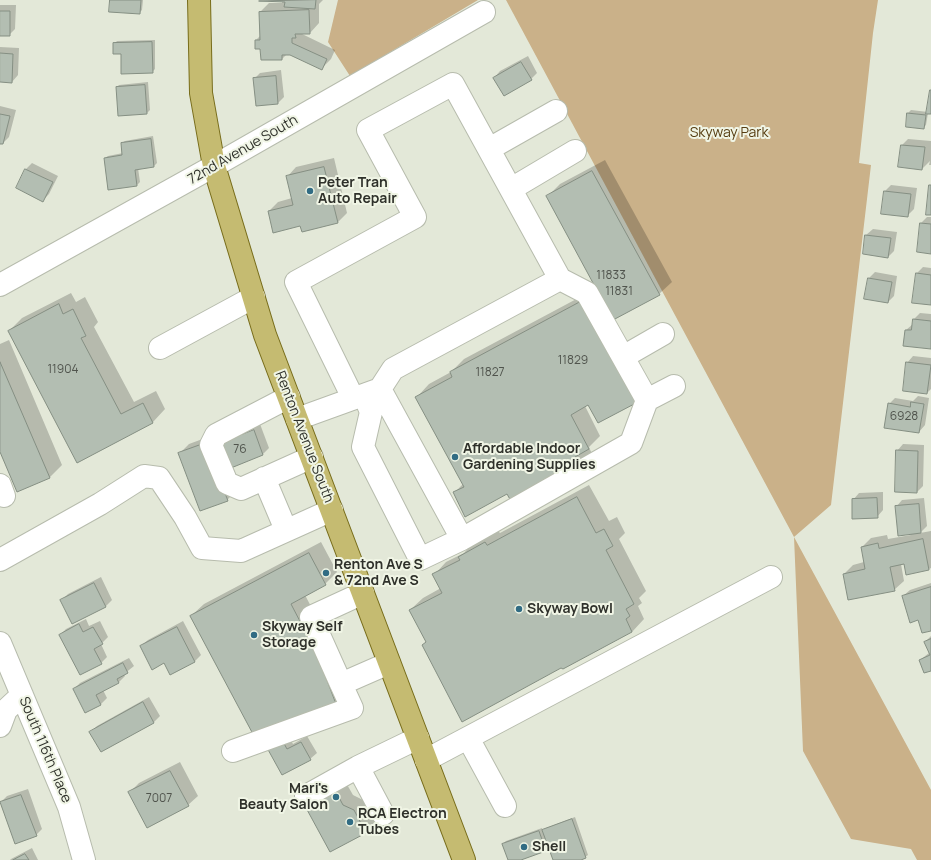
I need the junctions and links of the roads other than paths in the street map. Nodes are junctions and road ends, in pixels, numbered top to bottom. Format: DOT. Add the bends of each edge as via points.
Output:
graph roads {
  1 [pos="199,0"];
  2 [pos="484,12"];
  3 [pos="556,111"];
  4 [pos="489,149"];
  5 [pos="575,151"];
  6 [pos="214,166"];
  7 [pos="510,189"];
  8 [pos="560,279"];
  9 [pos="0,285"];
  10 [pos="254,297"];
  11 [pos="663,334"];
  12 [pos="160,348"];
  13 [pos="622,357"];
  14 [pos="674,386"];
  15 [pos="366,394"];
  16 [pos="289,397"];
  17 [pos="647,400"];
  18 [pos="297,419"];
  19 [pos="312,457"];
  20 [pos="264,478"];
  21 [pos="332,510"];
  22 [pos="286,530"];
  23 [pos="462,539"];
  24 [pos="0,560"];
  25 [pos="771,577"];
  26 [pos="363,593"];
  27 [pos="0,643"];
  28 [pos="389,663"];
  29 [pos="341,684"];
  30 [pos="22,695"];
  31 [pos="0,726"];
  32 [pos="418,738"];
  33 [pos="468,738"];
  34 [pos="233,751"];
  35 [pos="426,760"];
  36 [pos="358,767"];
  37 [pos="306,796"];
  38 [pos="505,806"];
  39 [pos="383,814"];
  40 [pos="84,860"];
  41 [pos="464,860"];
  1 -- 6 [label="main road, Renton Avenue South" via="201,93"];
  2 -- 6 [label="street, 72nd Avenue South"];
  3 -- 4 [label="street"];
  4 -- 7 [label="street"];
  4 -- 15 [label="street" via="453,84 368,130 415,217 296,282"];
  5 -- 7 [label="street"];
  6 -- 9 [label="street, 72nd Avenue South"];
  6 -- 10 [label="main road, Renton Avenue South"];
  7 -- 8 [label="street"];
  8 -- 13 [label="street" via="587,293"];
  8 -- 15 [label="street" via="393,369"];
  10 -- 12 [label="street"];
  10 -- 16 [label="main road, Renton Avenue South" via="265,335"];
  11 -- 13 [label="street"];
  13 -- 17 [label="street"];
  14 -- 17 [label="street"];
  15 -- 18 [label="street"];
  15 -- 23 [label="street"];
  15 -- 23 [label="street" via="371,412 363,447 420,559"];
  16 -- 18 [label="main road, Renton Avenue South"];
  16 -- 20 [label="street" via="216,435 211,446 227,483 241,489"];
  17 -- 23 [label="street" via="630,443"];
  18 -- 19 [label="main road, Renton Avenue South"];
  19 -- 20 [label="street"];
  19 -- 21 [label="main road, Renton Avenue South"];
  20 -- 22 [label="street"];
  21 -- 22 [label="street"];
  21 -- 26 [label="main road, Renton Avenue South"];
  22 -- 24 [label="street" via="242,551 202,548 159,478 144,476"];
  25 -- 33 [label="street"];
  26 -- 28 [label="main road, Renton Avenue South"];
  26 -- 29 [label="street" via="311,616"];
  27 -- 30 [label="street, South 116th Place"];
  28 -- 29 [label="street"];
  28 -- 32 [label="main road, Renton Avenue South"];
  29 -- 34 [label="street" via="352,708"];
  30 -- 31 [label="street" via="6,710"];
  30 -- 40 [label="street, South 116th Place" via="70,807"];
  32 -- 35 [label="main road, Renton Avenue South"];
  32 -- 36 [label="street"];
  33 -- 35 [label="street"];
  33 -- 38 [label="street"];
  35 -- 41 [label="main road, Renton Avenue South"];
  36 -- 37 [label="street"];
  36 -- 39 [label="street"];
}
